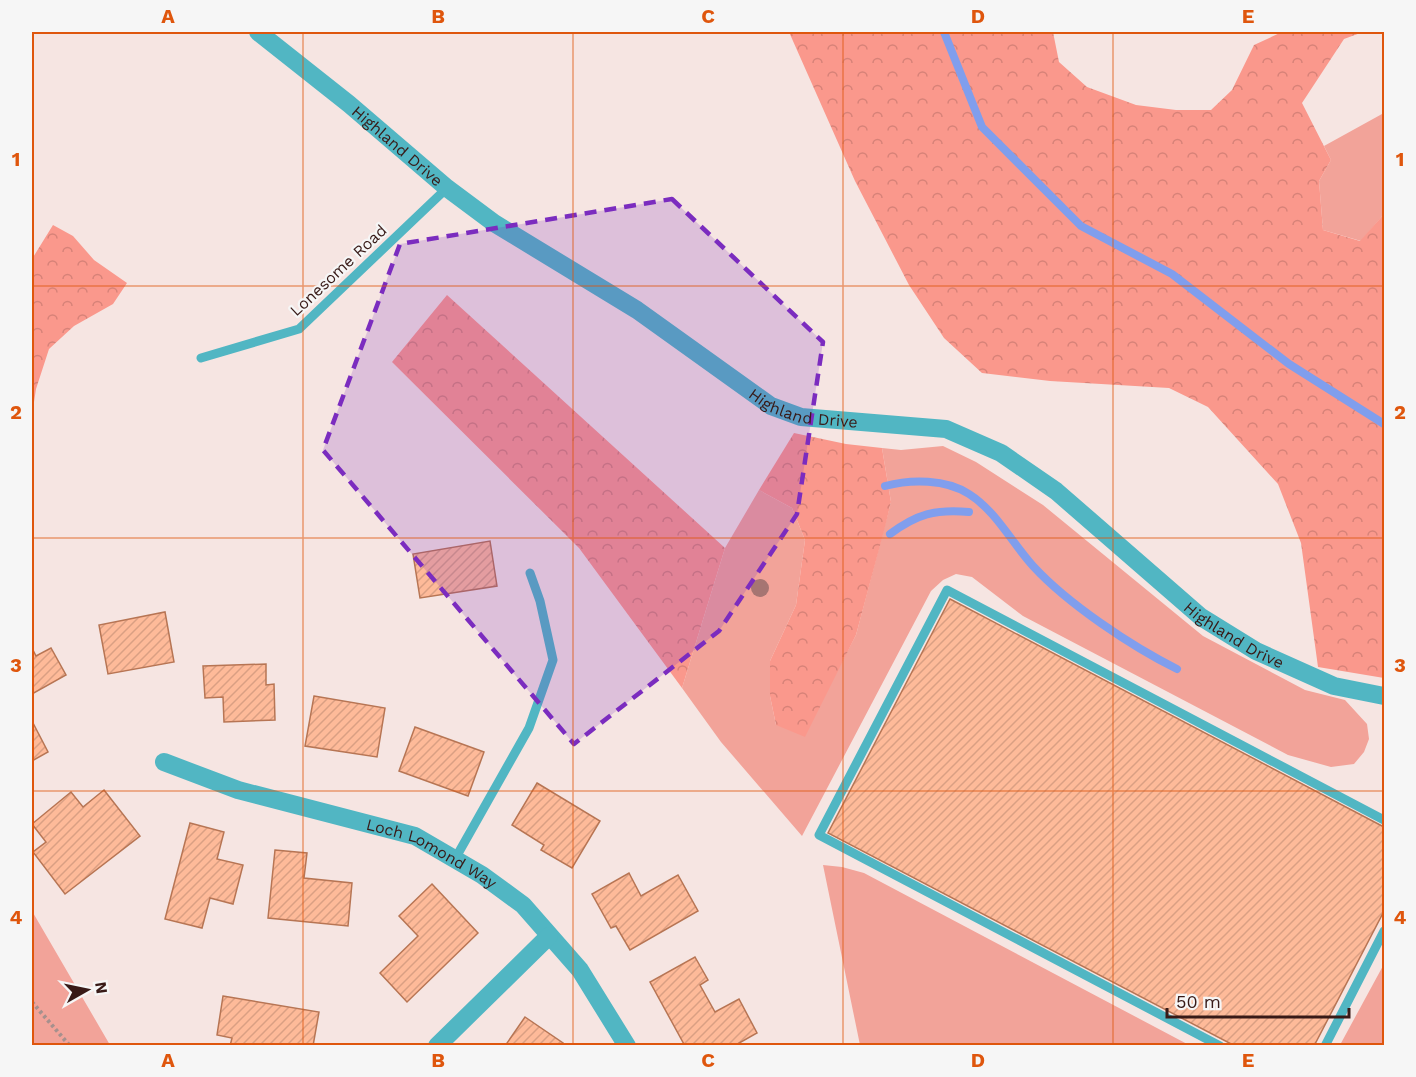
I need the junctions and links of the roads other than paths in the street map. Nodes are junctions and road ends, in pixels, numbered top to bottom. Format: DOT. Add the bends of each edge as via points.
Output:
graph roads {
  1 [pos="258,32"];
  2 [pos="447,188"];
  3 [pos="201,358"];
  4 [pos="530,573"];
  5 [pos="1384,696"];
  6 [pos="164,762"];
  7 [pos="1384,820"];
  8 [pos="455,859"];
  9 [pos="1384,931"];
  10 [pos="549,936"];
  11 [pos="437,1046"];
  12 [pos="627,1046"];
  13 [pos="1220,1046"];
  14 [pos="1325,1046"];
  1 -- 2 [label="street, Highland Drive"];
  2 -- 3 [label="lane, Lonesome Road" via="299,329"];
  2 -- 5 [label="street, Highland Drive" via="494,223 637,310 771,406 801,417 946,429 1001,453 1056,491 1201,617 1256,651 1334,686"];
  4 -- 8 [label="lane" via="553,660 529,728"];
  6 -- 8 [label="street, Loch Lomond Way" via="238,790 415,836"];
  7 -- 13 [label="lane" via="947,590 819,835"];
  8 -- 10 [label="street, Loch Lomond Way" via="523,906"];
  9 -- 14 [label="lane"];
  10 -- 11 [label="street"];
  10 -- 12 [label="street, Loch Lomond Way" via="580,970"];
}
